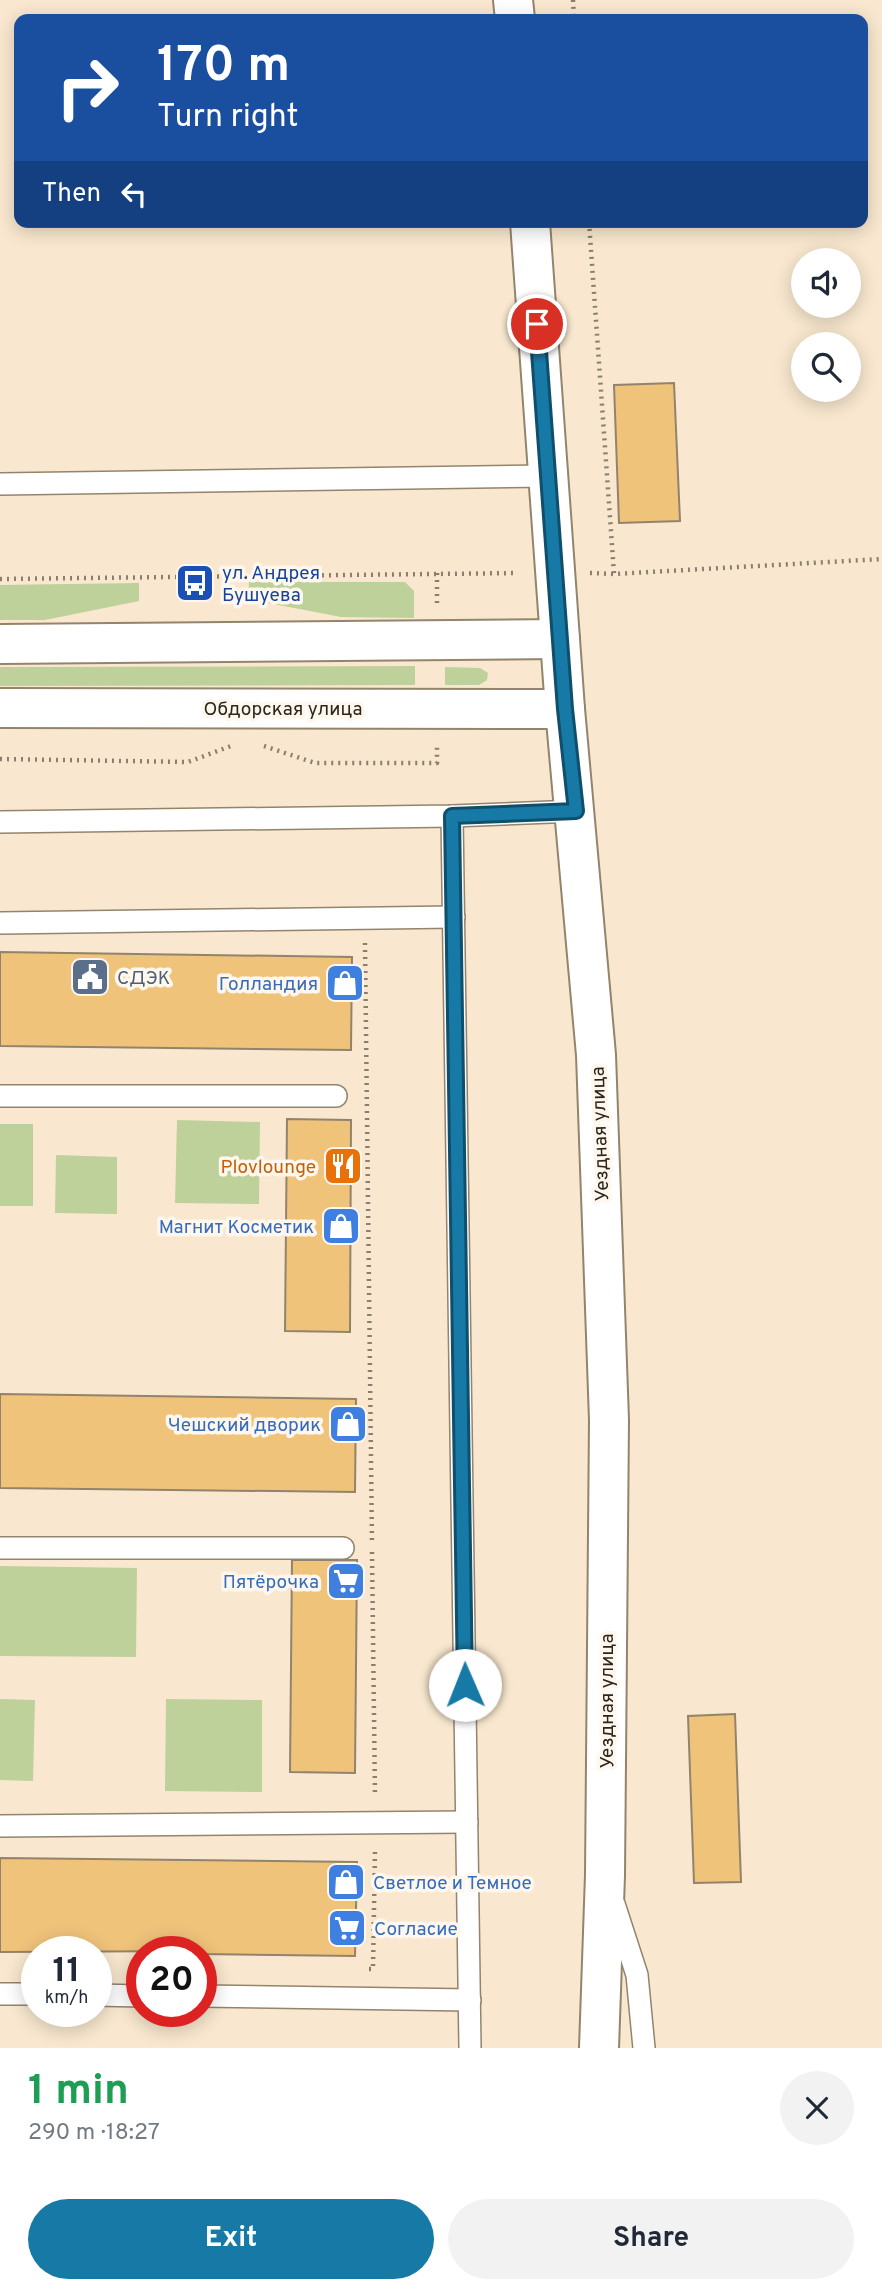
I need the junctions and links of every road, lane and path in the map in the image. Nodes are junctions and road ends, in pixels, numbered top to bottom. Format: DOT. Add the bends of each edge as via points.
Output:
graph roads {
  1 [pos="530,228"];
  2 [pos="589,228"];
  3 [pos="549,476"];
  4 [pos="0,484"];
  5 [pos="882,559"];
  6 [pos="556,573"];
  7 [pos="614,574"];
  8 [pos="0,579"];
  9 [pos="560,639"];
  10 [pos="0,643"];
  11 [pos="0,708"];
  12 [pos="565,709"];
  13 [pos="576,811"];
  14 [pos="452,816"];
  15 [pos="0,822"];
  16 [pos="454,917"];
  17 [pos="0,923"];
  18 [pos="0,1097"];
  19 [pos="336,1097"];
  20 [pos="0,1548"];
  21 [pos="343,1548"];
  22 [pos="467,1822"];
  23 [pos="0,1826"];
  24 [pos="605,1875"];
  25 [pos="0,1994"];
  26 [pos="21,1994"];
  27 [pos="217,1996"];
  28 [pos="470,2000"];
  29 [pos="470,2048"];
  30 [pos="599,2048"];
  31 [pos="644,2048"];
  1 -- 3 [label="street, Уездная улица"];
  2 -- 7 [label="path"];
  3 -- 4 [label="lane"];
  3 -- 6 [label="street, Уездная улица"];
  5 -- 7 [label="path"];
  6 -- 7 [label="path"];
  6 -- 8 [label="path"];
  6 -- 9 [label="street, Уездная улица"];
  9 -- 10 [label="street"];
  9 -- 12 [label="street, Уездная улица"];
  11 -- 12 [label="street, Обдорская улица"];
  12 -- 13 [label="street, Уездная улица"];
  13 -- 14 [label="lane"];
  13 -- 24 [label="street, Уездная улица" via="596,1055 609,1420"];
  14 -- 15 [label="lane"];
  14 -- 16 [label="lane"];
  16 -- 17 [label="lane"];
  16 -- 22 [label="lane"];
  18 -- 19 [label="lane"];
  20 -- 21 [label="lane"];
  22 -- 23 [label="lane"];
  22 -- 28 [label="lane"];
  24 -- 30 [label="street, Уездная улица"];
  24 -- 31 [label="lane" via="637,1975"];
  25 -- 26 [label="lane"];
  27 -- 28 [label="lane"];
  28 -- 29 [label="lane"];
}
